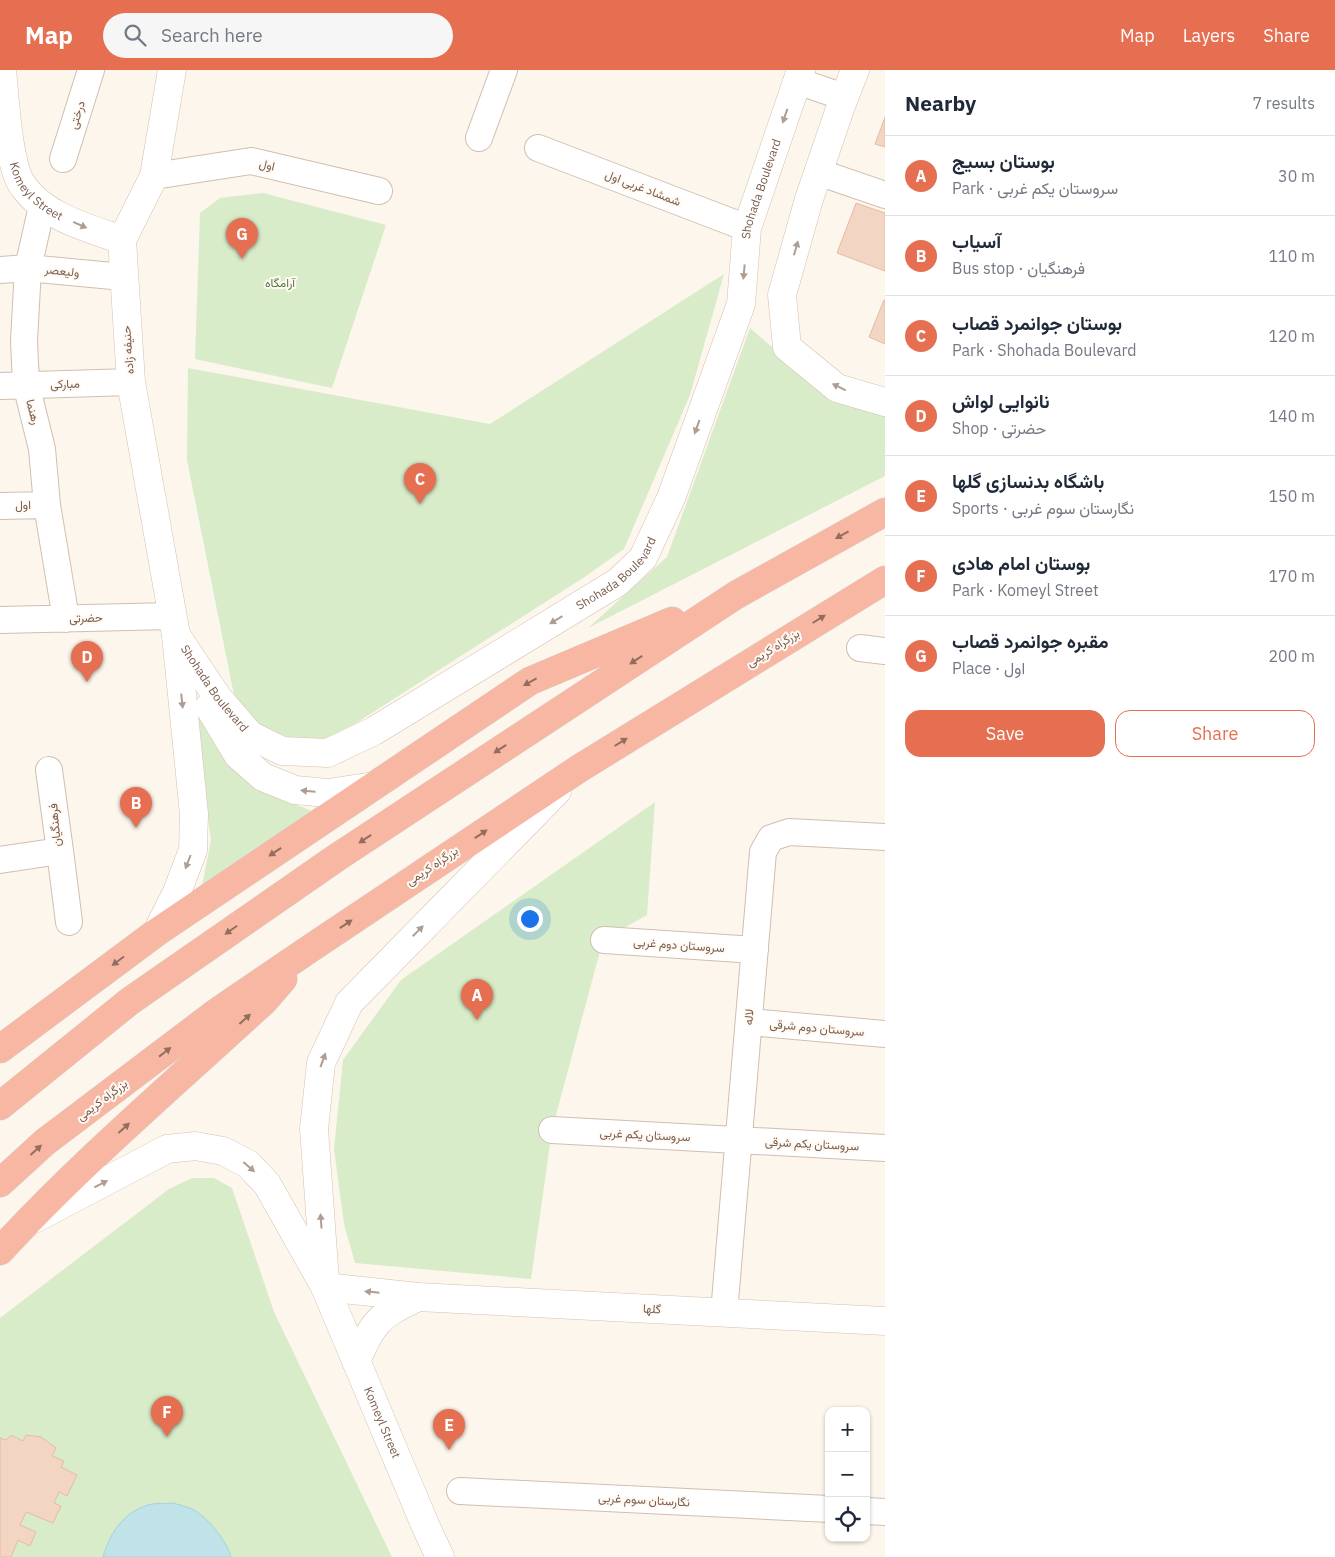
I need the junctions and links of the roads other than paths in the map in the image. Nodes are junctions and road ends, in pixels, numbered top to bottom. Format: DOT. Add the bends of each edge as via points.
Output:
graph roads {
  1 [pos="2,70"];
  2 [pos="91,70"];
  3 [pos="172,70"];
  4 [pos="504,70"];
  5 [pos="855,70"];
  6 [pos="799,75"];
  7 [pos="844,97"];
  8 [pos="479,138"];
  9 [pos="538,148"];
  10 [pos="6,160"];
  11 [pos="64,160"];
  12 [pos="818,172"];
  13 [pos="154,176"];
  14 [pos="379,191"];
  15 [pos="885,195"];
  16 [pos="42,206"];
  17 [pos="747,228"];
  18 [pos="122,240"];
  19 [pos="28,268"];
  20 [pos="0,270"];
  21 [pos="123,277"];
  22 [pos="131,382"];
  23 [pos="26,384"];
  24 [pos="0,386"];
  25 [pos="885,402"];
  26 [pos="47,505"];
  27 [pos="0,506"];
  28 [pos="885,512"];
  29 [pos="885,580"];
  30 [pos="736,595"];
  31 [pos="66,619"];
  32 [pos="0,620"];
  33 [pos="174,626"];
  34 [pos="580,768"];
  35 [pos="49,770"];
  36 [pos="374,786"];
  37 [pos="885,837"];
  38 [pos="60,851"];
  39 [pos="0,860"];
  40 [pos="69,922"];
  41 [pos="158,932"];
  42 [pos="604,940"];
  43 [pos="755,950"];
  44 [pos="305,952"];
  45 [pos="749,1022"];
  46 [pos="885,1034"];
  47 [pos="0,1049"];
  48 [pos="0,1106"];
  49 [pos="552,1130"];
  50 [pos="739,1140"];
  51 [pos="885,1148"];
  52 [pos="0,1183"];
  53 [pos="26,1223"];
  54 [pos="0,1251"];
  55 [pos="325,1287"];
  56 [pos="418,1297"];
  57 [pos="724,1313"];
  58 [pos="885,1321"];
  59 [pos="356,1361"];
  60 [pos="460,1491"];
  61 [pos="825,1509"];
  62 [pos="870,1511"];
  63 [pos="885,1512"];
  64 [pos="440,1557"];
  1 -- 10 [label="main road, Komeyl Street"];
  2 -- 11 [label="street, درختی"];
  3 -- 13 [label="main road, حنیفه زاده"];
  4 -- 8 [label="street"];
  5 -- 7 [label="main road"];
  6 -- 7 [label="street"];
  6 -- 17 [label="main road, Shohada Boulevard, one-way"];
  7 -- 12 [label="main road"];
  9 -- 17 [label="street, شمشاد غربی اول"];
  10 -- 16 [label="main road, Komeyl Street" via="22,185"];
  12 -- 15 [label="street"];
  25 -- 12 [label="main road, one-way" via="836,388 787,347 782,295"];
  13 -- 14 [label="street, اول" via="251,161"];
  13 -- 18 [label="main road, حنیفه زاده"];
  16 -- 18 [label="main road, Komeyl Street, one-way" via="80,226"];
  16 -- 19 [label="street, رهنما"];
  17 -- 33 [label="main road, Shohada Boulevard, one-way" via="741,304 671,498 643,558 618,582 374,731 328,753 282,751 250,735 218,698"];
  18 -- 21 [label="main road, حنیفه زاده"];
  19 -- 20 [label="street, ولیعصر"];
  19 -- 21 [label="street, ولیعصر"];
  19 -- 23 [label="street, رهنما" via="24,341"];
  21 -- 22 [label="main road, حنیفه زاده"];
  22 -- 23 [label="street, مبارکی"];
  22 -- 33 [label="main road, حنیفه زاده"];
  23 -- 24 [label="street, مبارکی"];
  23 -- 26 [label="street, رهنما" via="42,449"];
  26 -- 27 [label="street, اول"];
  26 -- 31 [label="street, رهنما"];
  28 -- 30 [label="highway, one-way"];
  34 -- 29 [label="highway, بزرگراه کریمی, one-way"];
  30 -- 36 [label="highway, one-way" via="530,681"];
  30 -- 48 [label="highway, one-way" via="538,723 241,923 130,1001"];
  31 -- 32 [label="street, حضرتی"];
  31 -- 33 [label="street, حضرتی"];
  36 -- 33 [label="main road, one-way" via="328,793 295,790 264,777 238,755 203,696"];
  33 -- 41 [label="main road, one-way" via="194,814 193,850"];
  44 -- 34 [label="highway, بزرگراه کریمی, one-way"];
  55 -- 34 [label="main road, one-way" via="314,1129 321,1063 349,1003"];
  35 -- 38 [label="street, فرهنگیان"];
  36 -- 41 [label="highway, one-way"];
  37 -- 43 [label="street, لاله" via="788,832 771,838 763,852"];
  38 -- 39 [label="street, فرهنگیان"];
  38 -- 40 [label="street"];
  41 -- 47 [label="highway, one-way"];
  42 -- 43 [label="street, سروستان دوم غربی"];
  43 -- 45 [label="street, لاله"];
  52 -- 44 [label="highway, بزرگراه کریمی, one-way" via="45,1142 217,1012"];
  53 -- 44 [label="highway, one-way" via="106,1144 264,1001"];
  45 -- 46 [label="street, سروستان دوم شرقی"];
  45 -- 50 [label="street, لاله"];
  49 -- 50 [label="street, سروستان یکم غربی"];
  50 -- 51 [label="street, سروستان یکم شرقی"];
  50 -- 57 [label="street, لاله"];
  53 -- 54 [label="highway"];
  53 -- 55 [label="main road, one-way" via="167,1150 195,1146 223,1151 248,1164 267,1184"];
  56 -- 55 [label="main road, گلها, one-way"];
  55 -- 59 [label="main road, Komeyl Street"];
  56 -- 57 [label="main road, گلها"];
  56 -- 59 [label="main road, گلها" via="378,1320"];
  57 -- 58 [label="main road, گلها"];
  59 -- 64 [label="main road, Komeyl Street"];
  60 -- 61 [label="street, نگارستان سوم غربی"];
  62 -- 63 [label="street"];
}
